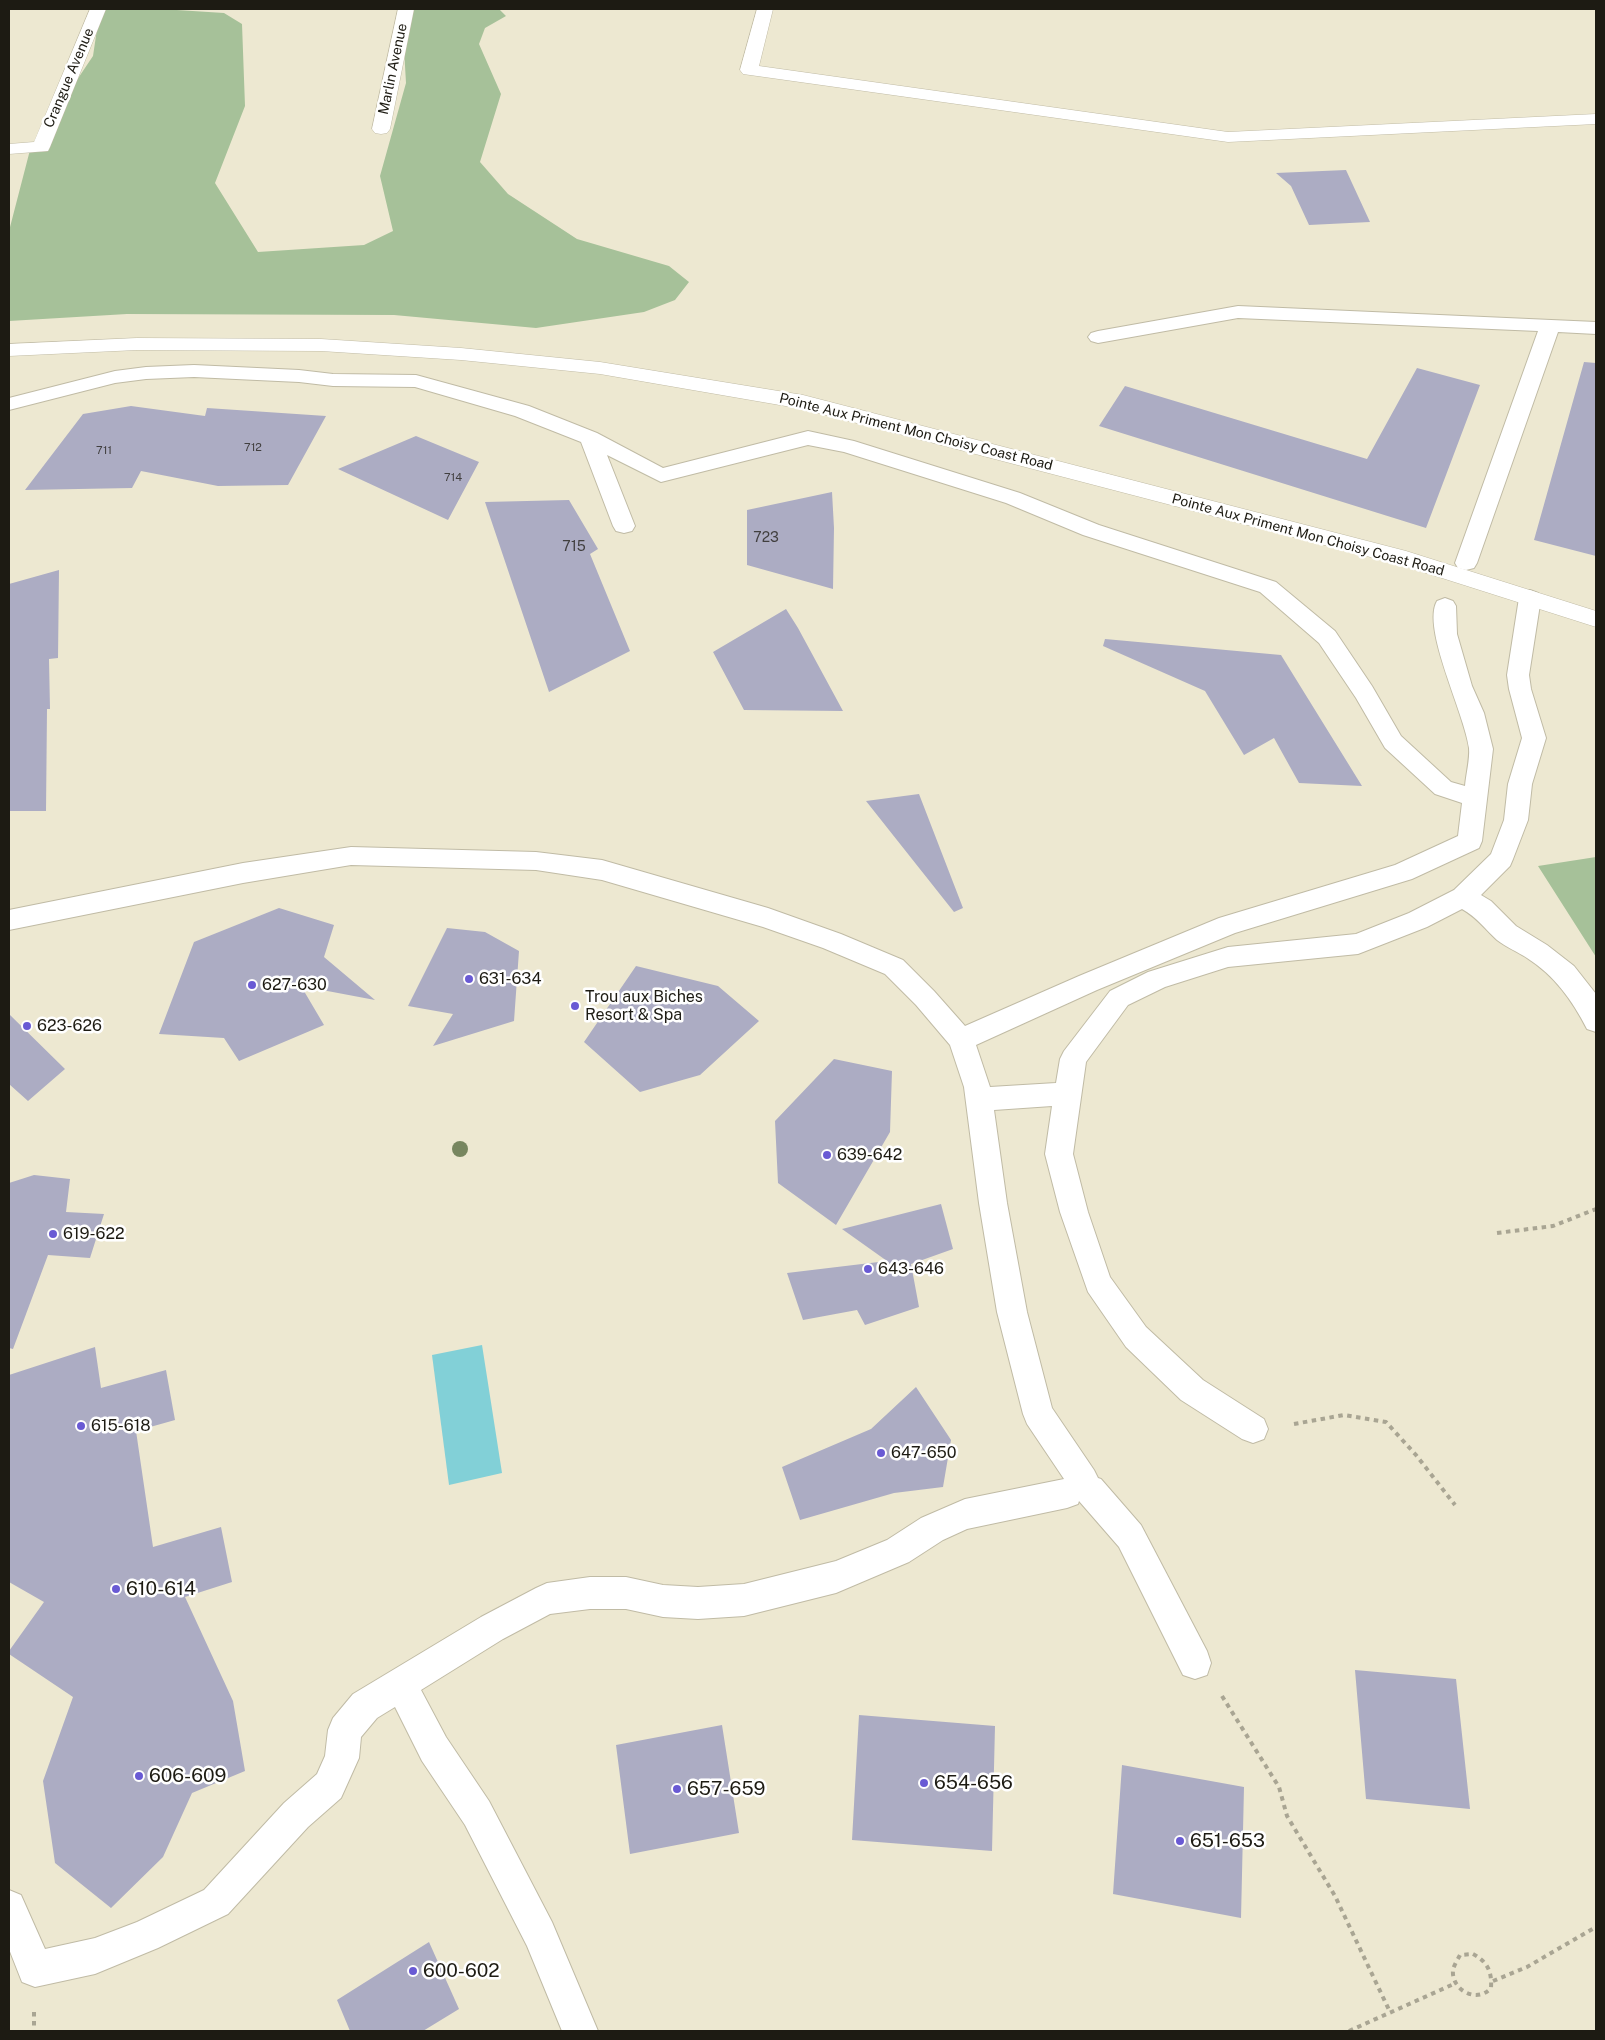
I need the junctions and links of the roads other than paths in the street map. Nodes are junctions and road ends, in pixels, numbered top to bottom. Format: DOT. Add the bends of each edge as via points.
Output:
graph roads {
  1 [pos="98,9"];
  2 [pos="406,9"];
  3 [pos="765,9"];
  4 [pos="1596,119"];
  5 [pos="381,129"];
  6 [pos="9,149"];
  7 [pos="1550,326"];
  8 [pos="1596,328"];
  9 [pos="1098,337"];
  10 [pos="9,350"];
  11 [pos="9,404"];
  12 [pos="590,438"];
  13 [pos="624,526"];
  14 [pos="1466,563"];
  15 [pos="1530,598"];
  16 [pos="1446,606"];
  17 [pos="1596,619"];
  18 [pos="1475,798"];
  19 [pos="1463,897"];
  20 [pos="9,920"];
  21 [pos="1596,1021"];
  22 [pos="961,1040"];
  23 [pos="1067,1094"];
  24 [pos="979,1099"];
  25 [pos="1253,1429"];
  26 [pos="1080,1488"];
  27 [pos="1194,1663"];
  28 [pos="401,1685"];
  29 [pos="9,1908"];
  30 [pos="580,2031"];
  1 -- 6 [label="street, Crangue Avenue" via="41,147"];
  2 -- 5 [label="street, Marlin Avenue"];
  3 -- 4 [label="street" via="749,70 1228,137"];
  7 -- 8 [label="lane"];
  7 -- 9 [label="lane" via="1238,312"];
  7 -- 14 [label="lane"];
  10 -- 15 [label="street, Pointe Aux Priment Mon Choisy Coast Road" via="136,344 321,345 461,354 600,368 803,402 1406,559"];
  11 -- 12 [label="lane" via="116,377 154,372 416,381 522,411"];
  12 -- 13 [label="lane"];
  12 -- 18 [label="lane" via="661,475 808,438 847,446 1013,498 1091,530 1268,587 1327,637 1393,742 1443,788"];
  15 -- 17 [label="street, Pointe Aux Priment Mon Choisy Coast Road"];
  15 -- 19 [label="lane" via="1518,676 1534,738 1520,784 1516,820 1501,859"];
  16 -- 18 [label="lane" via="1446,634 1481,749"];
  18 -- 22 [label="lane" via="1470,841 1403,872 1228,925"];
  19 -- 21 [label="lane" via="1482,908 1506,933 1565,973 1588,1003"];
  19 -- 23 [label="lane" via="1418,920 1358,944 1228,957 1157,979 1119,998 1073,1059"];
  20 -- 22 [label="lane" via="244,873 351,856 536,861 602,870 768,918 894,967"];
  22 -- 24 [label="lane"];
  23 -- 24 [label="lane"];
  23 -- 25 [label="lane" via="1059,1154 1098,1284 1136,1337 1185,1384"];
  24 -- 26 [label="lane" via="1012,1312 1038,1414"];
  26 -- 27 [label="lane" via="1130,1536"];
  26 -- 28 [label="lane" via="965,1514 932,1529 898,1551 836,1577 744,1600 663,1601 626,1593 590,1593 547,1599 492,1628"];
  28 -- 29 [label="lane" via="364,1706 345,1730 342,1758 329,1786 296,1815 216,1902 146,1936 95,1956 35,1969"];
  28 -- 30 [label="lane" via="434,1749 477,1813 540,1934"];
}
